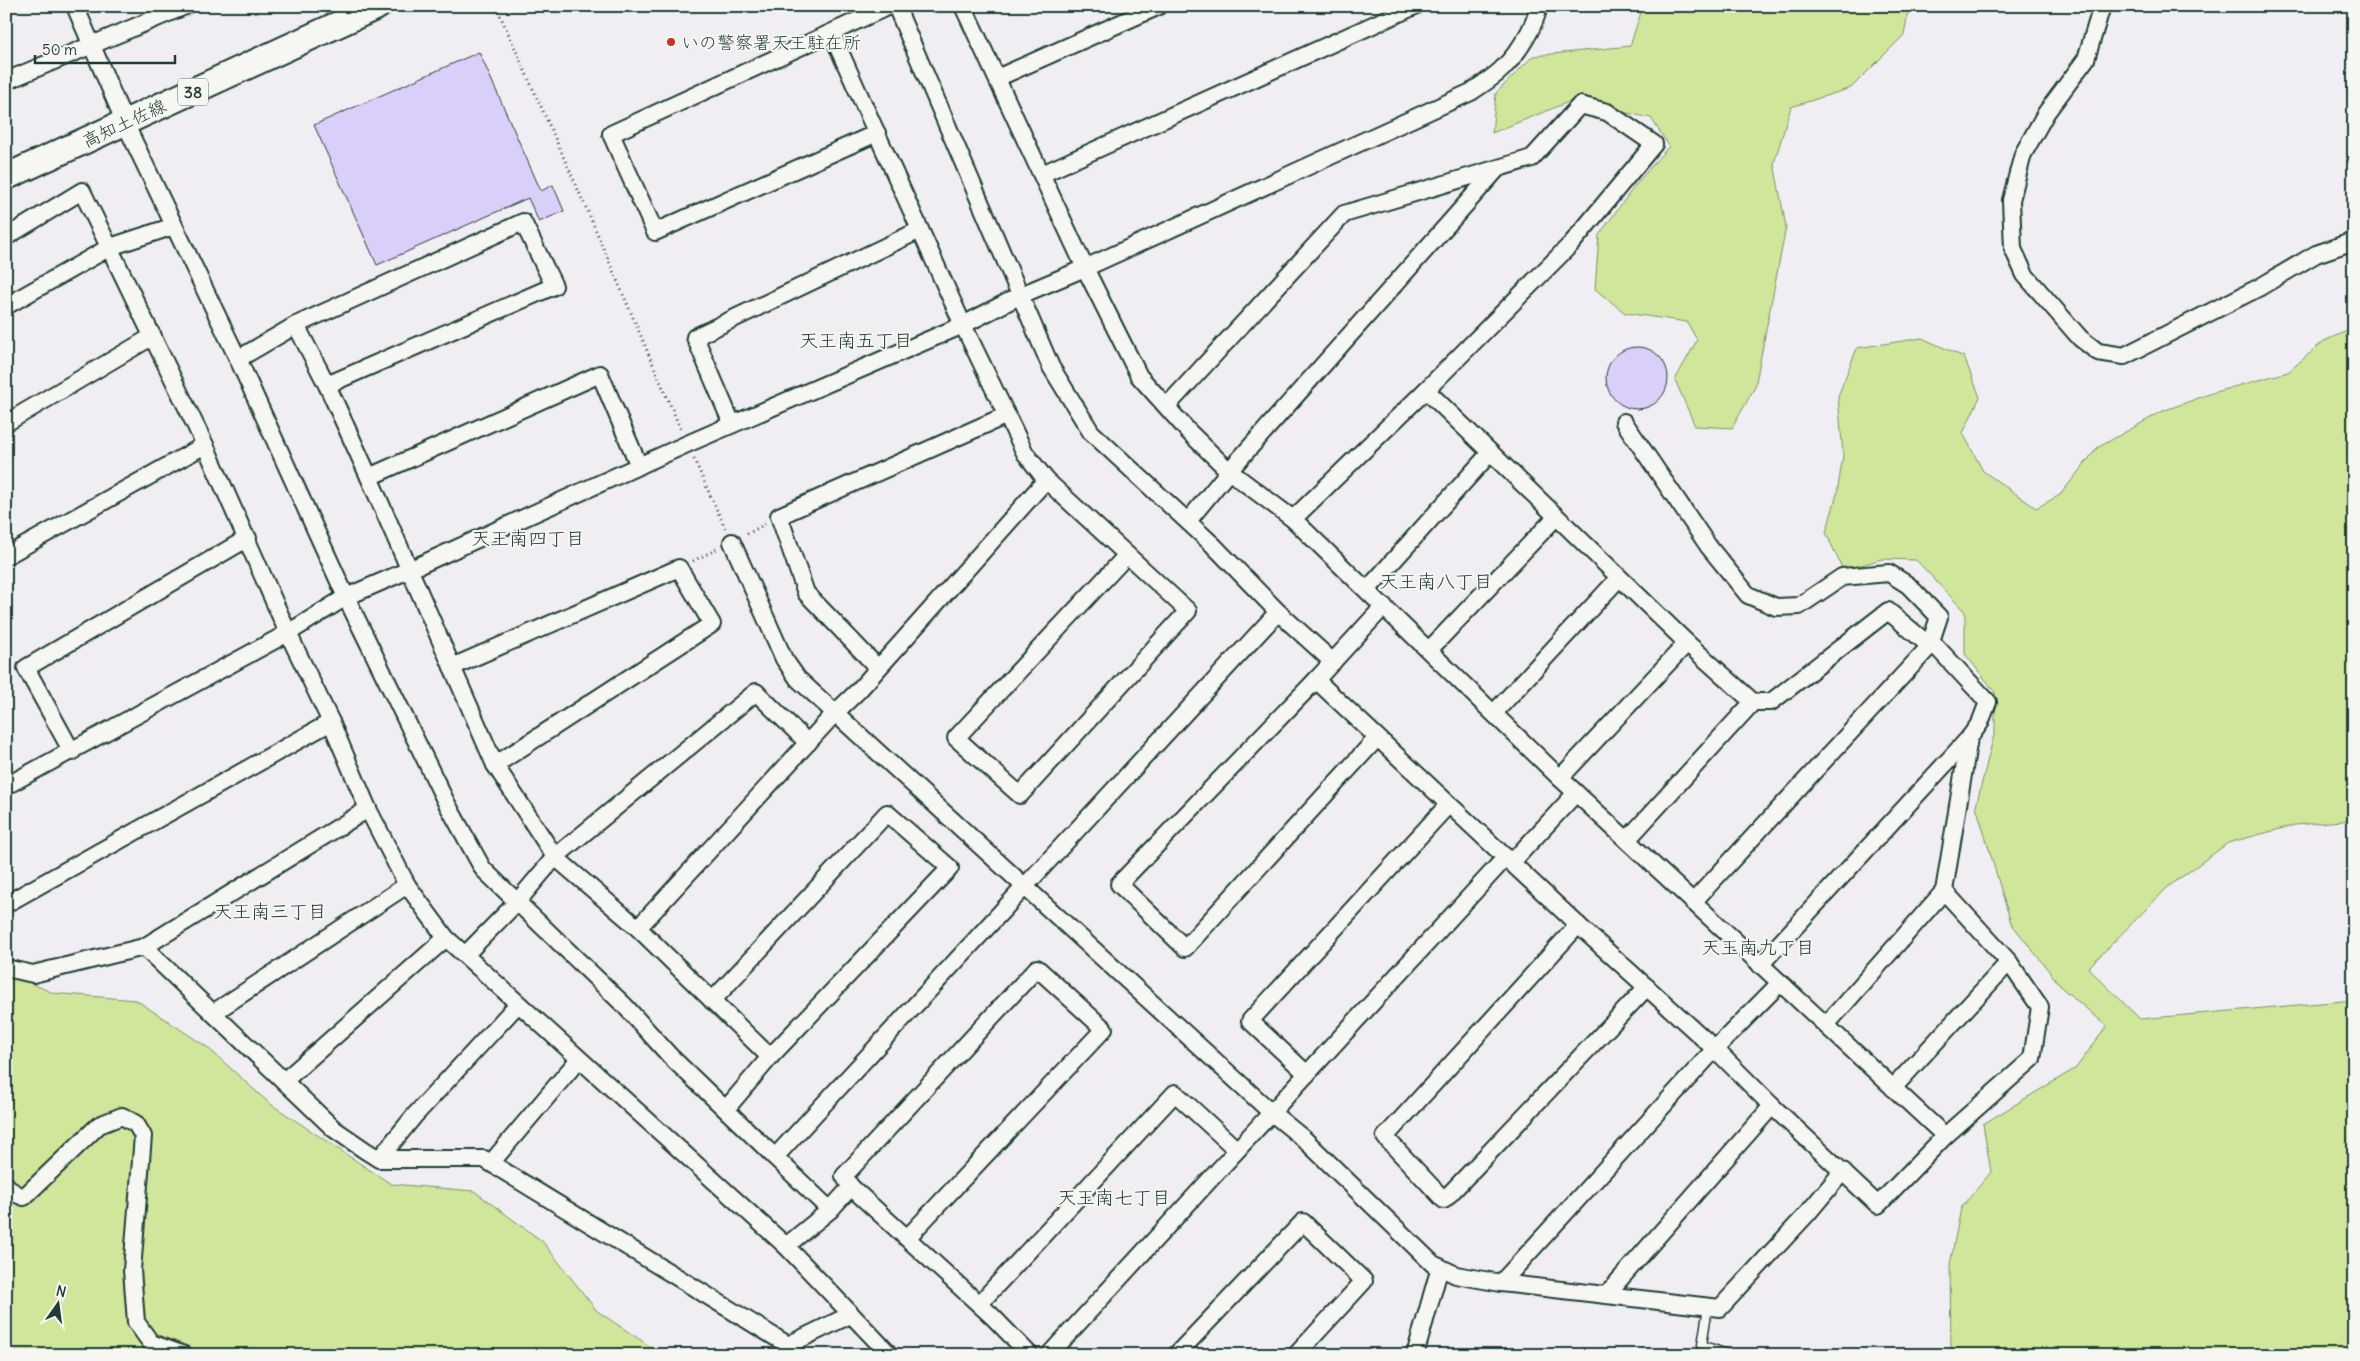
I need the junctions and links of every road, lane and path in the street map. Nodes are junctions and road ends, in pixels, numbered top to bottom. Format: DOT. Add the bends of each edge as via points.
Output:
graph roads {
  1 [pos="75,6"];
  2 [pos="185,6"];
  3 [pos="378,6"];
  4 [pos="496,6"];
  5 [pos="889,6"];
  6 [pos="896,6"];
  7 [pos="963,6"];
  8 [pos="1159,6"];
  9 [pos="1415,6"];
  10 [pos="1539,6"];
  11 [pos="2102,6"];
  12 [pos="832,34"];
  13 [pos="91,46"];
  14 [pos="997,78"];
  15 [pos="6,81"];
  16 [pos="126,123"];
  17 [pos="876,133"];
  18 [pos="1497,169"];
  19 [pos="1042,174"];
  20 [pos="6,177"];
  21 [pos="174,226"];
  22 [pos="920,230"];
  23 [pos="6,237"];
  24 [pos="2354,241"];
  25 [pos="110,247"];
  26 [pos="1085,268"];
  27 [pos="1021,294"];
  28 [pos="6,306"];
  29 [pos="296,325"];
  30 [pos="963,325"];
  31 [pos="153,336"];
  32 [pos="238,358"];
  33 [pos="328,385"];
  34 [pos="1426,390"];
  35 [pos="1167,406"];
  36 [pos="1007,415"];
  37 [pos="1624,422"];
  38 [pos="6,423"];
  39 [pos="732,424"];
  40 [pos="687,444"];
  41 [pos="205,445"];
  42 [pos="1490,453"];
  43 [pos="639,466"];
  44 [pos="1229,471"];
  45 [pos="370,477"];
  46 [pos="1046,480"];
  47 [pos="1556,517"];
  48 [pos="1293,519"];
  49 [pos="1188,521"];
  50 [pos="248,538"];
  51 [pos="732,542"];
  52 [pos="1127,555"];
  53 [pos="6,556"];
  54 [pos="411,570"];
  55 [pos="1619,578"];
  56 [pos="1367,590"];
  57 [pos="346,597"];
  58 [pos="1384,606"];
  59 [pos="1278,612"];
  60 [pos="288,633"];
  61 [pos="1687,643"];
  62 [pos="1930,643"];
  63 [pos="1429,650"];
  64 [pos="1333,662"];
  65 [pos="452,667"];
  66 [pos="878,668"];
  67 [pos="1316,680"];
  68 [pos="1753,702"];
  69 [pos="835,713"];
  70 [pos="1494,713"];
  71 [pos="331,722"];
  72 [pos="1377,738"];
  73 [pos="1969,738"];
  74 [pos="808,743"];
  75 [pos="72,752"];
  76 [pos="495,765"];
  77 [pos="1560,778"];
  78 [pos="6,786"];
  79 [pos="1576,792"];
  80 [pos="1448,805"];
  81 [pos="368,809"];
  82 [pos="1627,840"];
  83 [pos="555,857"];
  84 [pos="1509,859"];
  85 [pos="407,885"];
  86 [pos="1025,886"];
  87 [pos="1944,891"];
  88 [pos="517,902"];
  89 [pos="1693,902"];
  90 [pos="6,904"];
  91 [pos="1578,925"];
  92 [pos="638,928"];
  93 [pos="446,938"];
  94 [pos="144,947"];
  95 [pos="465,955"];
  96 [pos="2008,962"];
  97 [pos="1760,964"];
  98 [pos="6,968"];
  99 [pos="1780,983"];
  100 [pos="1647,987"];
  101 [pos="712,1001"];
  102 [pos="518,1004"];
  103 [pos="213,1013"];
  104 [pos="1826,1026"];
  105 [pos="1715,1049"];
  106 [pos="770,1058"];
  107 [pos="579,1059"];
  108 [pos="1307,1074"];
  109 [pos="284,1081"];
  110 [pos="1893,1088"];
  111 [pos="1772,1106"];
  112 [pos="726,1110"];
  113 [pos="1272,1113"];
  114 [pos="1945,1136"];
  115 [pos="1237,1150"];
  116 [pos="775,1158"];
  117 [pos="378,1159"];
  118 [pos="492,1163"];
  119 [pos="1843,1171"];
  120 [pos="6,1185"];
  121 [pos="851,1187"];
  122 [pos="830,1210"];
  123 [pos="907,1238"];
  124 [pos="786,1246"];
  125 [pos="1440,1267"];
  126 [pos="1501,1283"];
  127 [pos="1607,1294"];
  128 [pos="979,1304"];
  129 [pos="1708,1307"];
  130 [pos="850,1315"];
  131 [pos="184,1355"];
  132 [pos="890,1355"];
  133 [pos="1030,1355"];
  134 [pos="1049,1355"];
  135 [pos="1176,1355"];
  136 [pos="1296,1355"];
  137 [pos="1415,1355"];
  138 [pos="1729,1355"];
  1 -- 13 [label="street"];
  2 -- 13 [label="street"];
  3 -- 16 [label="main road, 高知土佐線 / 38"];
  4 -- 40 [label="path"];
  5 -- 12 [label="street"];
  6 -- 27 [label="street"];
  7 -- 14 [label="street"];
  8 -- 14 [label="street"];
  9 -- 19 [label="street"];
  10 -- 26 [label="street" via="1526,38 1502,69 1471,92"];
  11 -- 24 [label="street" via="2086,59 2046,112 2023,154 2011,200 2013,249 2025,275 2080,338 2098,352 2124,356 2260,287 2316,254"];
  12 -- 17 [label="street"];
  12 -- 17 [label="street" via="611,134 655,232"];
  13 -- 15 [label="street"];
  13 -- 16 [label="street"];
  14 -- 19 [label="street"];
  16 -- 20 [label="main road, 高知土佐線 / 38"];
  16 -- 21 [label="street"];
  17 -- 22 [label="street"];
  18 -- 34 [label="street" via="1532,158 1580,105 1607,112 1654,144 1572,243"];
  18 -- 35 [label="street" via="1344,214"];
  18 -- 44 [label="street"];
  19 -- 26 [label="street"];
  21 -- 25 [label="street"];
  21 -- 32 [label="street"];
  22 -- 30 [label="street"];
  22 -- 39 [label="street" via="694,337"];
  23 -- 25 [label="street" via="82,191"];
  25 -- 28 [label="street"];
  25 -- 31 [label="street"];
  26 -- 27 [label="street"];
  26 -- 35 [label="street" via="1139,376"];
  27 -- 30 [label="street"];
  27 -- 49 [label="street" via="1051,367 1091,432"];
  29 -- 32 [label="street"];
  29 -- 33 [label="street"];
  29 -- 33 [label="street" via="523,222 554,286"];
  30 -- 36 [label="street"];
  30 -- 39 [label="street"];
  31 -- 38 [label="street"];
  31 -- 41 [label="street"];
  32 -- 57 [label="street"];
  33 -- 45 [label="street"];
  34 -- 42 [label="street"];
  34 -- 48 [label="street"];
  35 -- 44 [label="street"];
  36 -- 46 [label="street" via="1025,453"];
  36 -- 66 [label="street" via="779,516 806,593"];
  37 -- 62 [label="street" via="1708,547 1748,595 1776,607 1798,606 1842,577 1889,574 1908,585 1939,616"];
  39 -- 40 [label="street"];
  40 -- 43 [label="street"];
  40 -- 51 [label="path"];
  41 -- 50 [label="street"];
  41 -- 53 [label="street"];
  42 -- 47 [label="street"];
  42 -- 56 [label="street"];
  43 -- 45 [label="street" via="600,374"];
  43 -- 54 [label="street"];
  44 -- 48 [label="street"];
  44 -- 49 [label="street"];
  45 -- 54 [label="street"];
  46 -- 52 [label="street"];
  46 -- 66 [label="street"];
  47 -- 55 [label="street"];
  47 -- 63 [label="street"];
  48 -- 56 [label="street"];
  49 -- 59 [label="street"];
  50 -- 60 [label="street"];
  50 -- 75 [label="street" via="26,668"];
  51 -- 69 [label="street" via="784,658 798,679"];
  52 -- 52 [label="street" via="956,738 1020,795 1188,611"];
  54 -- 57 [label="street"];
  54 -- 65 [label="street"];
  55 -- 61 [label="street"];
  55 -- 70 [label="street"];
  56 -- 58 [label="street"];
  57 -- 60 [label="street"];
  57 -- 88 [label="street" via="446,802 483,870"];
  58 -- 63 [label="street"];
  58 -- 64 [label="street"];
  59 -- 64 [label="street"];
  59 -- 86 [label="street"];
  60 -- 71 [label="street"];
  60 -- 75 [label="street"];
  61 -- 68 [label="street"];
  61 -- 77 [label="street"];
  62 -- 68 [label="street" via="1888,610 1771,702"];
  62 -- 73 [label="street" via="1988,702"];
  62 -- 89 [label="street"];
  63 -- 70 [label="street"];
  64 -- 67 [label="street"];
  65 -- 76 [label="street"];
  65 -- 76 [label="street" via="679,568 712,624"];
  66 -- 69 [label="street"];
  67 -- 72 [label="street"];
  67 -- 72 [label="street" via="1119,884 1185,948"];
  68 -- 82 [label="street"];
  69 -- 74 [label="street"];
  69 -- 86 [label="street"];
  70 -- 77 [label="street"];
  71 -- 81 [label="street"];
  71 -- 90 [label="street"];
  72 -- 80 [label="street"];
  73 -- 87 [label="street"];
  73 -- 97 [label="street"];
  74 -- 83 [label="street" via="756,692"];
  74 -- 92 [label="street"];
  75 -- 78 [label="street"];
  76 -- 83 [label="street"];
  77 -- 79 [label="street"];
  79 -- 82 [label="street"];
  79 -- 84 [label="street"];
  80 -- 84 [label="street"];
  80 -- 108 [label="street" via="1250,1021"];
  81 -- 85 [label="street"];
  81 -- 94 [label="street"];
  82 -- 89 [label="street"];
  83 -- 88 [label="street"];
  83 -- 92 [label="street"];
  84 -- 91 [label="street"];
  84 -- 108 [label="street"];
  85 -- 93 [label="street"];
  85 -- 103 [label="street"];
  86 -- 113 [label="street"];
  86 -- 116 [label="street"];
  87 -- 96 [label="street"];
  87 -- 104 [label="street"];
  88 -- 95 [label="street"];
  88 -- 112 [label="street"];
  89 -- 97 [label="street"];
  91 -- 100 [label="street"];
  91 -- 100 [label="street" via="1385,1137 1444,1200"];
  92 -- 101 [label="street"];
  93 -- 95 [label="street"];
  93 -- 109 [label="street"];
  94 -- 98 [label="street" via="33,974"];
  94 -- 103 [label="street"];
  95 -- 102 [label="street"];
  96 -- 110 [label="street"];
  96 -- 114 [label="street" via="2040,1007 2032,1059"];
  97 -- 99 [label="street"];
  99 -- 104 [label="street"];
  99 -- 105 [label="street"];
  100 -- 105 [label="street"];
  101 -- 106 [label="street"];
  101 -- 106 [label="street" via="888,813 950,868"];
  102 -- 107 [label="street"];
  102 -- 117 [label="street"];
  103 -- 109 [label="street"];
  104 -- 110 [label="street"];
  105 -- 111 [label="street"];
  105 -- 126 [label="street"];
  106 -- 112 [label="street"];
  107 -- 118 [label="street"];
  107 -- 124 [label="street"];
  108 -- 113 [label="street"];
  109 -- 117 [label="street" via="334,1129"];
  110 -- 114 [label="street"];
  111 -- 119 [label="street"];
  111 -- 127 [label="street"];
  112 -- 116 [label="street"];
  113 -- 115 [label="street"];
  113 -- 125 [label="street" via="1304,1139 1433,1264"];
  114 -- 119 [label="street" via="1878,1205"];
  115 -- 128 [label="street" via="1175,1094"];
  115 -- 134 [label="street"];
  116 -- 122 [label="street"];
  117 -- 118 [label="street" via="462,1157"];
  118 -- 130 [label="street" via="788,1345"];
  119 -- 129 [label="street" via="1720,1308"];
  120 -- 131 [label="street" via="24,1197 99,1125 122,1116 136,1124 143,1136 132,1270 136,1322 152,1343"];
  121 -- 122 [label="street"];
  121 -- 123 [label="street"];
  121 -- 123 [label="street" via="844,1176 1037,968 1104,1029"];
  122 -- 124 [label="street"];
  123 -- 128 [label="street"];
  124 -- 130 [label="street"];
  125 -- 126 [label="street" via="1456,1275"];
  125 -- 137 [label="street"];
  126 -- 127 [label="street"];
  127 -- 129 [label="street"];
  128 -- 133 [label="street"];
  129 -- 138 [label="lane" via="1702,1345"];
  130 -- 132 [label="street"];
  135 -- 136 [label="street" via="1303,1222 1364,1281"];
}
